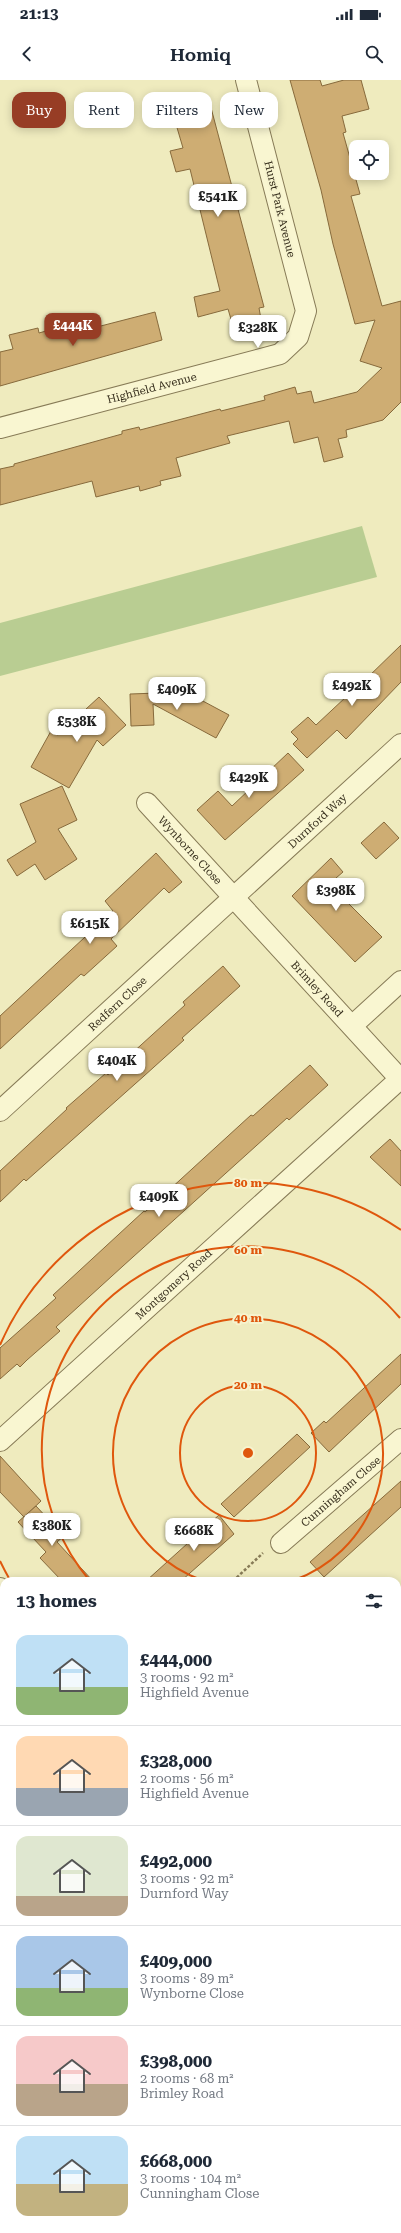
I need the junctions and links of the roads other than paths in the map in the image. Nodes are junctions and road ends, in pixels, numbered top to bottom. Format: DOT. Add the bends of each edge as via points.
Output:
graph roads {
  1 [pos="246,80"];
  2 [pos="298,337"];
  3 [pos="0,428"];
  4 [pos="401,744"];
  5 [pos="147,802"];
  6 [pos="234,897"];
  7 [pos="401,981"];
  8 [pos="353,1025"];
  9 [pos="401,1080"];
  10 [pos="0,1111"];
  11 [pos="401,1439"];
  12 [pos="0,1441"];
  13 [pos="281,1544"];
  1 -- 2 [label="street, Hurst Park Avenue" via="306,311"];
  2 -- 3 [label="street, Highfield Avenue" via="280,354"];
  4 -- 6 [label="street, Durnford Way"];
  5 -- 6 [label="street, Wynborne Close"];
  6 -- 8 [label="street, Brimley Road"];
  6 -- 10 [label="street, Redfern Close"];
  7 -- 8 [label="street"];
  8 -- 9 [label="street, Brimley Road"];
  9 -- 12 [label="street, Montgomery Road"];
  11 -- 13 [label="street, Cunningham Close"];
}
